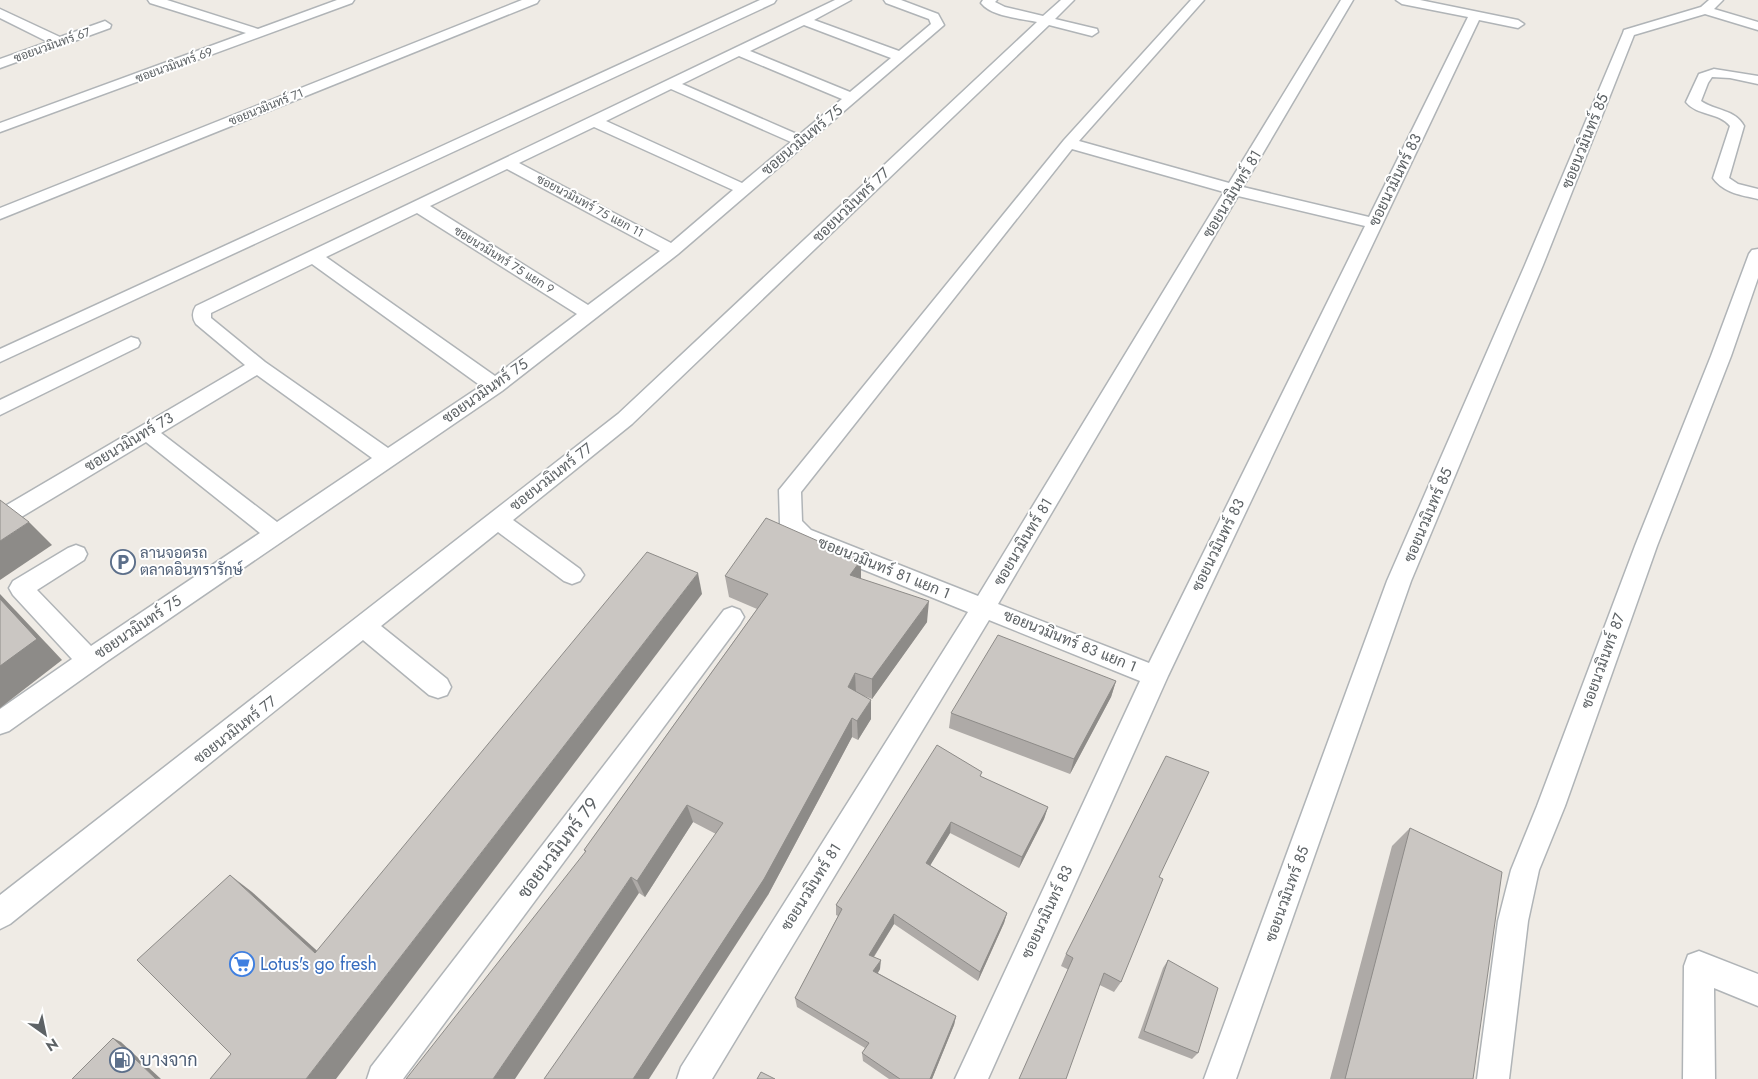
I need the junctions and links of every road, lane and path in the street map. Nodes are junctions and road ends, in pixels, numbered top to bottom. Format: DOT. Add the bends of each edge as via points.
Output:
graph roads {
  1 [pos="154,0"];
  2 [pos="348,0"];
  3 [pos="533,0"];
  4 [pos="770,0"];
  5 [pos="845,0"];
  6 [pos="890,0"];
  7 [pos="991,0"];
  8 [pos="1068,0"];
  9 [pos="1198,0"];
  10 [pos="1346,0"];
  11 [pos="1402,0"];
  12 [pos="329,2"];
  13 [pos="1711,5"];
  14 [pos="0,13"];
  15 [pos="1475,15"];
  16 [pos="804,20"];
  17 [pos="1046,22"];
  18 [pos="1518,24"];
  19 [pos="105,25"];
  20 [pos="1758,26"];
  21 [pos="1092,32"];
  22 [pos="259,33"];
  23 [pos="59,42"];
  24 [pos="739,51"];
  25 [pos="902,57"];
  26 [pos="0,64"];
  27 [pos="1758,80"];
  28 [pos="670,84"];
  29 [pos="852,98"];
  30 [pos="594,121"];
  31 [pos="0,128"];
  32 [pos="801,141"];
  33 [pos="1069,144"];
  34 [pos="507,163"];
  35 [pos="744,189"];
  36 [pos="1235,190"];
  37 [pos="1758,194"];
  38 [pos="418,206"];
  39 [pos="0,214"];
  40 [pos="1374,223"];
  41 [pos="672,250"];
  42 [pos="1758,254"];
  43 [pos="313,256"];
  44 [pos="589,314"];
  45 [pos="131,343"];
  46 [pos="0,356"];
  47 [pos="258,366"];
  48 [pos="495,386"];
  49 [pos="0,408"];
  50 [pos="147,432"];
  51 [pos="388,459"];
  52 [pos="0,519"];
  53 [pos="497,520"];
  54 [pos="276,534"];
  55 [pos="76,554"];
  56 [pos="572,575"];
  57 [pos="984,607"];
  58 [pos="732,618"];
  59 [pos="364,627"];
  60 [pos="89,660"];
  61 [pos="1155,676"];
  62 [pos="438,687"];
  63 [pos="0,723"];
  64 [pos="0,914"];
  65 [pos="1758,990"];
  66 [pos="383,1079"];
  67 [pos="693,1079"];
  68 [pos="971,1079"];
  69 [pos="1220,1079"];
  70 [pos="1493,1079"];
  71 [pos="1699,1079"];
  1 -- 22 [label="street"];
  2 -- 12 [label="street, ซอยนวมินทร์ 69"];
  3 -- 39 [label="street, ซอยนวมินทร์ 71"];
  4 -- 46 [label="street"];
  5 -- 16 [label="street"];
  6 -- 25 [label="street, ซอยนวมินทร์ 75" via="938,20 938,25"];
  7 -- 17 [label="street" via="987,3 993,7"];
  8 -- 17 [label="street, ซอยนวมินทร์ 77"];
  9 -- 33 [label="street"];
  10 -- 36 [label="street, ซอยนวมินทร์ 81"];
  11 -- 15 [label="street"];
  12 -- 22 [label="street, ซอยนวมินทร์ 69"];
  13 -- 20 [label="street"];
  13 -- 69 [label="street, ซอยนวมินทร์ 85" via="1629,33 1400,582"];
  14 -- 23 [label="street"];
  15 -- 18 [label="street"];
  15 -- 40 [label="street, ซอยนวมินทร์ 83"];
  16 -- 24 [label="street"];
  16 -- 25 [label="street"];
  17 -- 21 [label="street"];
  17 -- 53 [label="street, ซอยนวมินทร์ 77" via="625,419"];
  19 -- 23 [label="street, ซอยนวมินทร์ 67"];
  22 -- 31 [label="street, ซอยนวมินทร์ 69"];
  23 -- 26 [label="street, ซอยนวมินทร์ 67"];
  24 -- 28 [label="street"];
  24 -- 29 [label="street"];
  25 -- 29 [label="street, ซอยนวมินทร์ 75"];
  27 -- 37 [label="street" via="1709,72 1704,76 1693,102 1736,122 1721,178 1733,187"];
  28 -- 30 [label="street"];
  28 -- 32 [label="street"];
  29 -- 32 [label="street, ซอยนวมินทร์ 75"];
  30 -- 34 [label="street"];
  30 -- 35 [label="street"];
  32 -- 35 [label="street, ซอยนวมินทร์ 75"];
  33 -- 36 [label="street"];
  33 -- 57 [label="street, ซอยนวมินทร์ 81 แยก 1" via="790,490 791,524 804,536"];
  34 -- 38 [label="street"];
  34 -- 41 [label="street, ซอยนวมินทร์ 75 แยก 11"];
  35 -- 41 [label="street, ซอยนวมินทร์ 75"];
  36 -- 40 [label="street"];
  36 -- 57 [label="street, ซอยนวมินทร์ 81"];
  38 -- 43 [label="street"];
  38 -- 44 [label="street, ซอยนวมินทร์ 75 แยก 9"];
  40 -- 61 [label="street, ซอยนวมินทร์ 83"];
  41 -- 44 [label="street, ซอยนวมินทร์ 75"];
  42 -- 70 [label="street, ซอยนวมินทร์ 87" via="1525,870 1513,921"];
  43 -- 47 [label="street" via="202,310 202,320"];
  43 -- 48 [label="street"];
  44 -- 48 [label="street, ซอยนวมินทร์ 75"];
  45 -- 49 [label="street"];
  47 -- 50 [label="street, ซอยนวมินทร์ 73"];
  47 -- 51 [label="street"];
  48 -- 51 [label="street, ซอยนวมินทร์ 75"];
  50 -- 52 [label="street, ซอยนวมินทร์ 73"];
  50 -- 54 [label="street"];
  51 -- 54 [label="street, ซอยนวมินทร์ 75"];
  53 -- 56 [label="street"];
  53 -- 59 [label="street, ซอยนวมินทร์ 77"];
  54 -- 60 [label="street, ซอยนวมินทร์ 75"];
  55 -- 60 [label="street" via="21,588"];
  57 -- 61 [label="street, ซอยนวมินทร์ 83 แยก 1"];
  57 -- 67 [label="street, ซอยนวมินทร์ 81"];
  58 -- 66 [label="street, ซอยนวมินทร์ 79"];
  59 -- 62 [label="street"];
  59 -- 64 [label="street, ซอยนวมินทร์ 77"];
  60 -- 63 [label="street, ซอยนวมินทร์ 75"];
  61 -- 68 [label="street, ซอยนวมินทร์ 83"];
  65 -- 71 [label="street" via="1699,966"];
}
